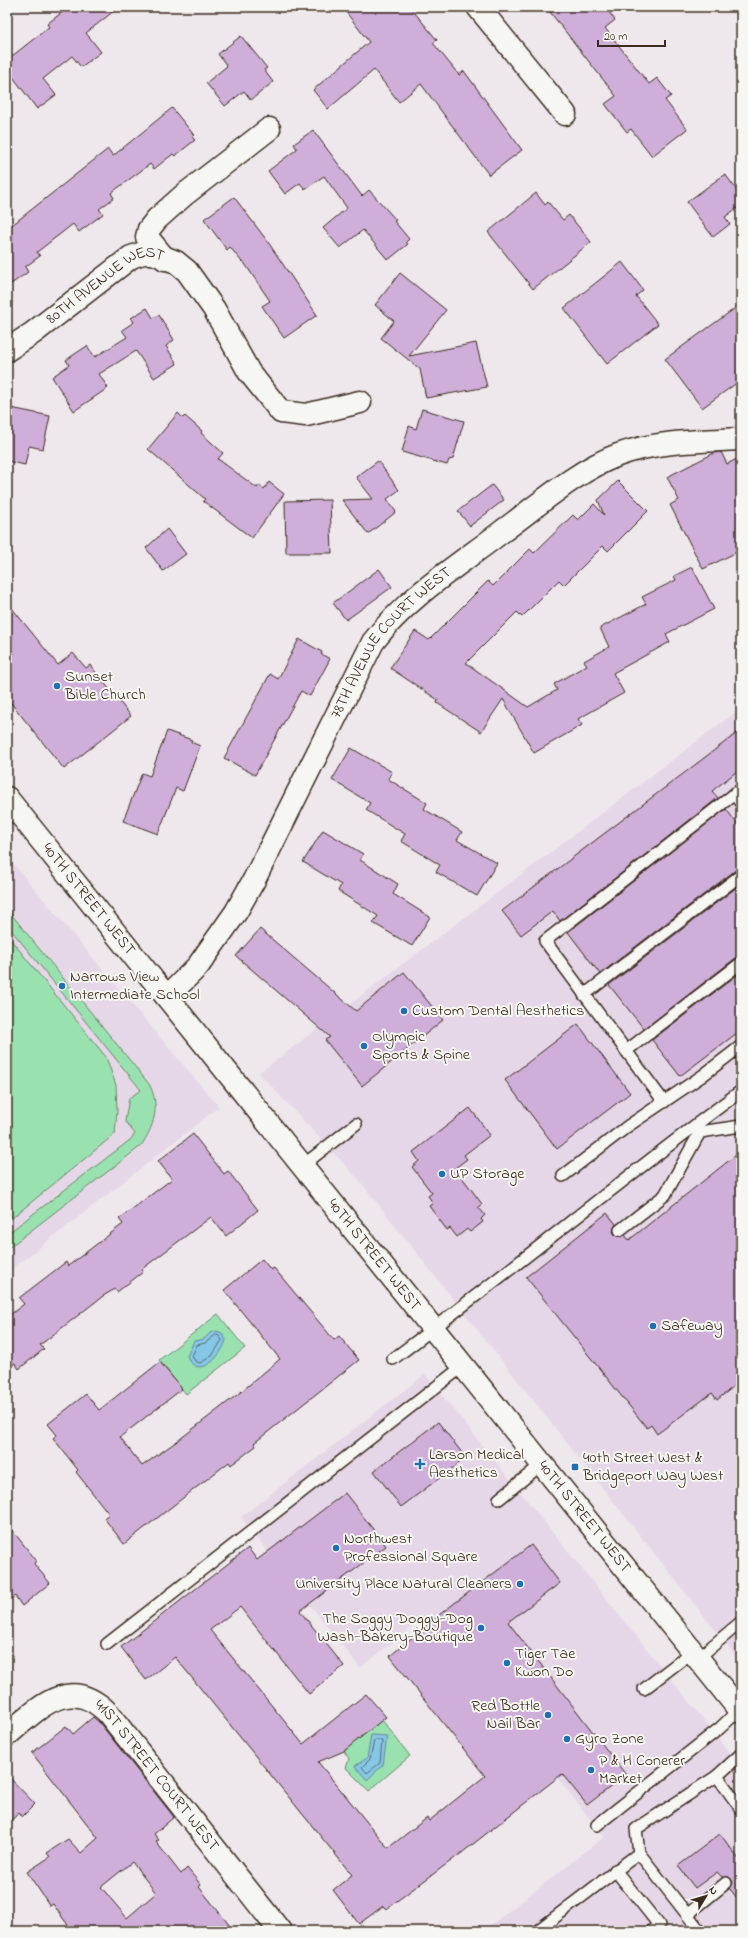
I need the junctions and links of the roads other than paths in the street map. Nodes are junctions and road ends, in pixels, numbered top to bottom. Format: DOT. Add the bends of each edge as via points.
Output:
graph roads {
  1 [pos="478,7"];
  2 [pos="565,114"];
  3 [pos="269,130"];
  4 [pos="165,259"];
  5 [pos="7,350"];
  6 [pos="360,402"];
  7 [pos="741,439"];
  8 [pos="739,795"];
  9 [pos="7,798"];
  10 [pos="741,875"];
  11 [pos="741,963"];
  12 [pos="584,995"];
  13 [pos="167,998"];
  14 [pos="741,1046"];
  15 [pos="626,1051"];
  16 [pos="741,1091"];
  17 [pos="664,1102"];
  18 [pos="356,1124"];
  19 [pos="741,1126"];
  20 [pos="698,1129"];
  21 [pos="302,1166"];
  22 [pos="563,1176"];
  23 [pos="620,1230"];
  24 [pos="433,1329"];
  25 [pos="394,1359"];
  26 [pos="463,1366"];
  27 [pos="542,1464"];
  28 [pos="499,1500"];
  29 [pos="741,1622"];
  30 [pos="107,1644"];
  31 [pos="695,1655"];
  32 [pos="644,1689"];
  33 [pos="740,1711"];
  34 [pos="7,1735"];
  35 [pos="741,1754"];
  36 [pos="717,1776"];
  37 [pos="741,1809"];
  38 [pos="597,1825"];
  39 [pos="639,1853"];
  40 [pos="615,1870"];
  41 [pos="726,1883"];
  42 [pos="688,1914"];
  43 [pos="280,1931"];
  44 [pos="537,1931"];
  45 [pos="651,1931"];
  46 [pos="700,1931"];
  1 -- 2 [label="street"];
  3 -- 4 [label="street, 80TH AVENUE WEST" via="157,219 149,229 147,237"];
  4 -- 5 [label="street, 80TH AVENUE WEST" via="143,253 131,257"];
  4 -- 6 [label="street" via="176,262 187,271 214,310 249,372 281,412 306,415"];
  7 -- 13 [label="street, 78TH AVENUE COURT WEST" via="650,447 609,459 556,491 401,611 373,642 254,880 228,926 198,966"];
  8 -- 12 [label="lane" via="545,941"];
  9 -- 13 [label="street, 40TH STREET WEST"];
  10 -- 12 [label="lane"];
  11 -- 15 [label="lane"];
  12 -- 15 [label="lane"];
  13 -- 21 [label="street, 40TH STREET WEST"];
  14 -- 17 [label="lane"];
  15 -- 17 [label="lane"];
  16 -- 20 [label="lane"];
  17 -- 22 [label="lane"];
  18 -- 21 [label="lane"];
  19 -- 20 [label="lane"];
  20 -- 23 [label="lane" via="665,1195"];
  20 -- 24 [label="lane"];
  21 -- 24 [label="street, 40TH STREET WEST"];
  24 -- 25 [label="lane"];
  24 -- 26 [label="street, 40TH STREET WEST"];
  26 -- 27 [label="street, 40TH STREET WEST"];
  26 -- 30 [label="lane"];
  27 -- 28 [label="lane"];
  27 -- 31 [label="street, 40TH STREET WEST"];
  29 -- 31 [label="lane"];
  31 -- 32 [label="lane"];
  31 -- 33 [label="street, 40TH STREET WEST"];
  33 -- 38 [label="lane"];
  34 -- 43 [label="street, 41ST STREET COURT WEST" via="47,1702 58,1697 81,1696 97,1704 108,1713"];
  35 -- 36 [label="lane"];
  36 -- 37 [label="lane"];
  36 -- 39 [label="lane" via="636,1830"];
  39 -- 40 [label="lane"];
  39 -- 42 [label="lane"];
  40 -- 44 [label="lane"];
  40 -- 45 [label="lane" via="659,1925"];
  41 -- 42 [label="lane"];
  42 -- 46 [label="lane"];
}
